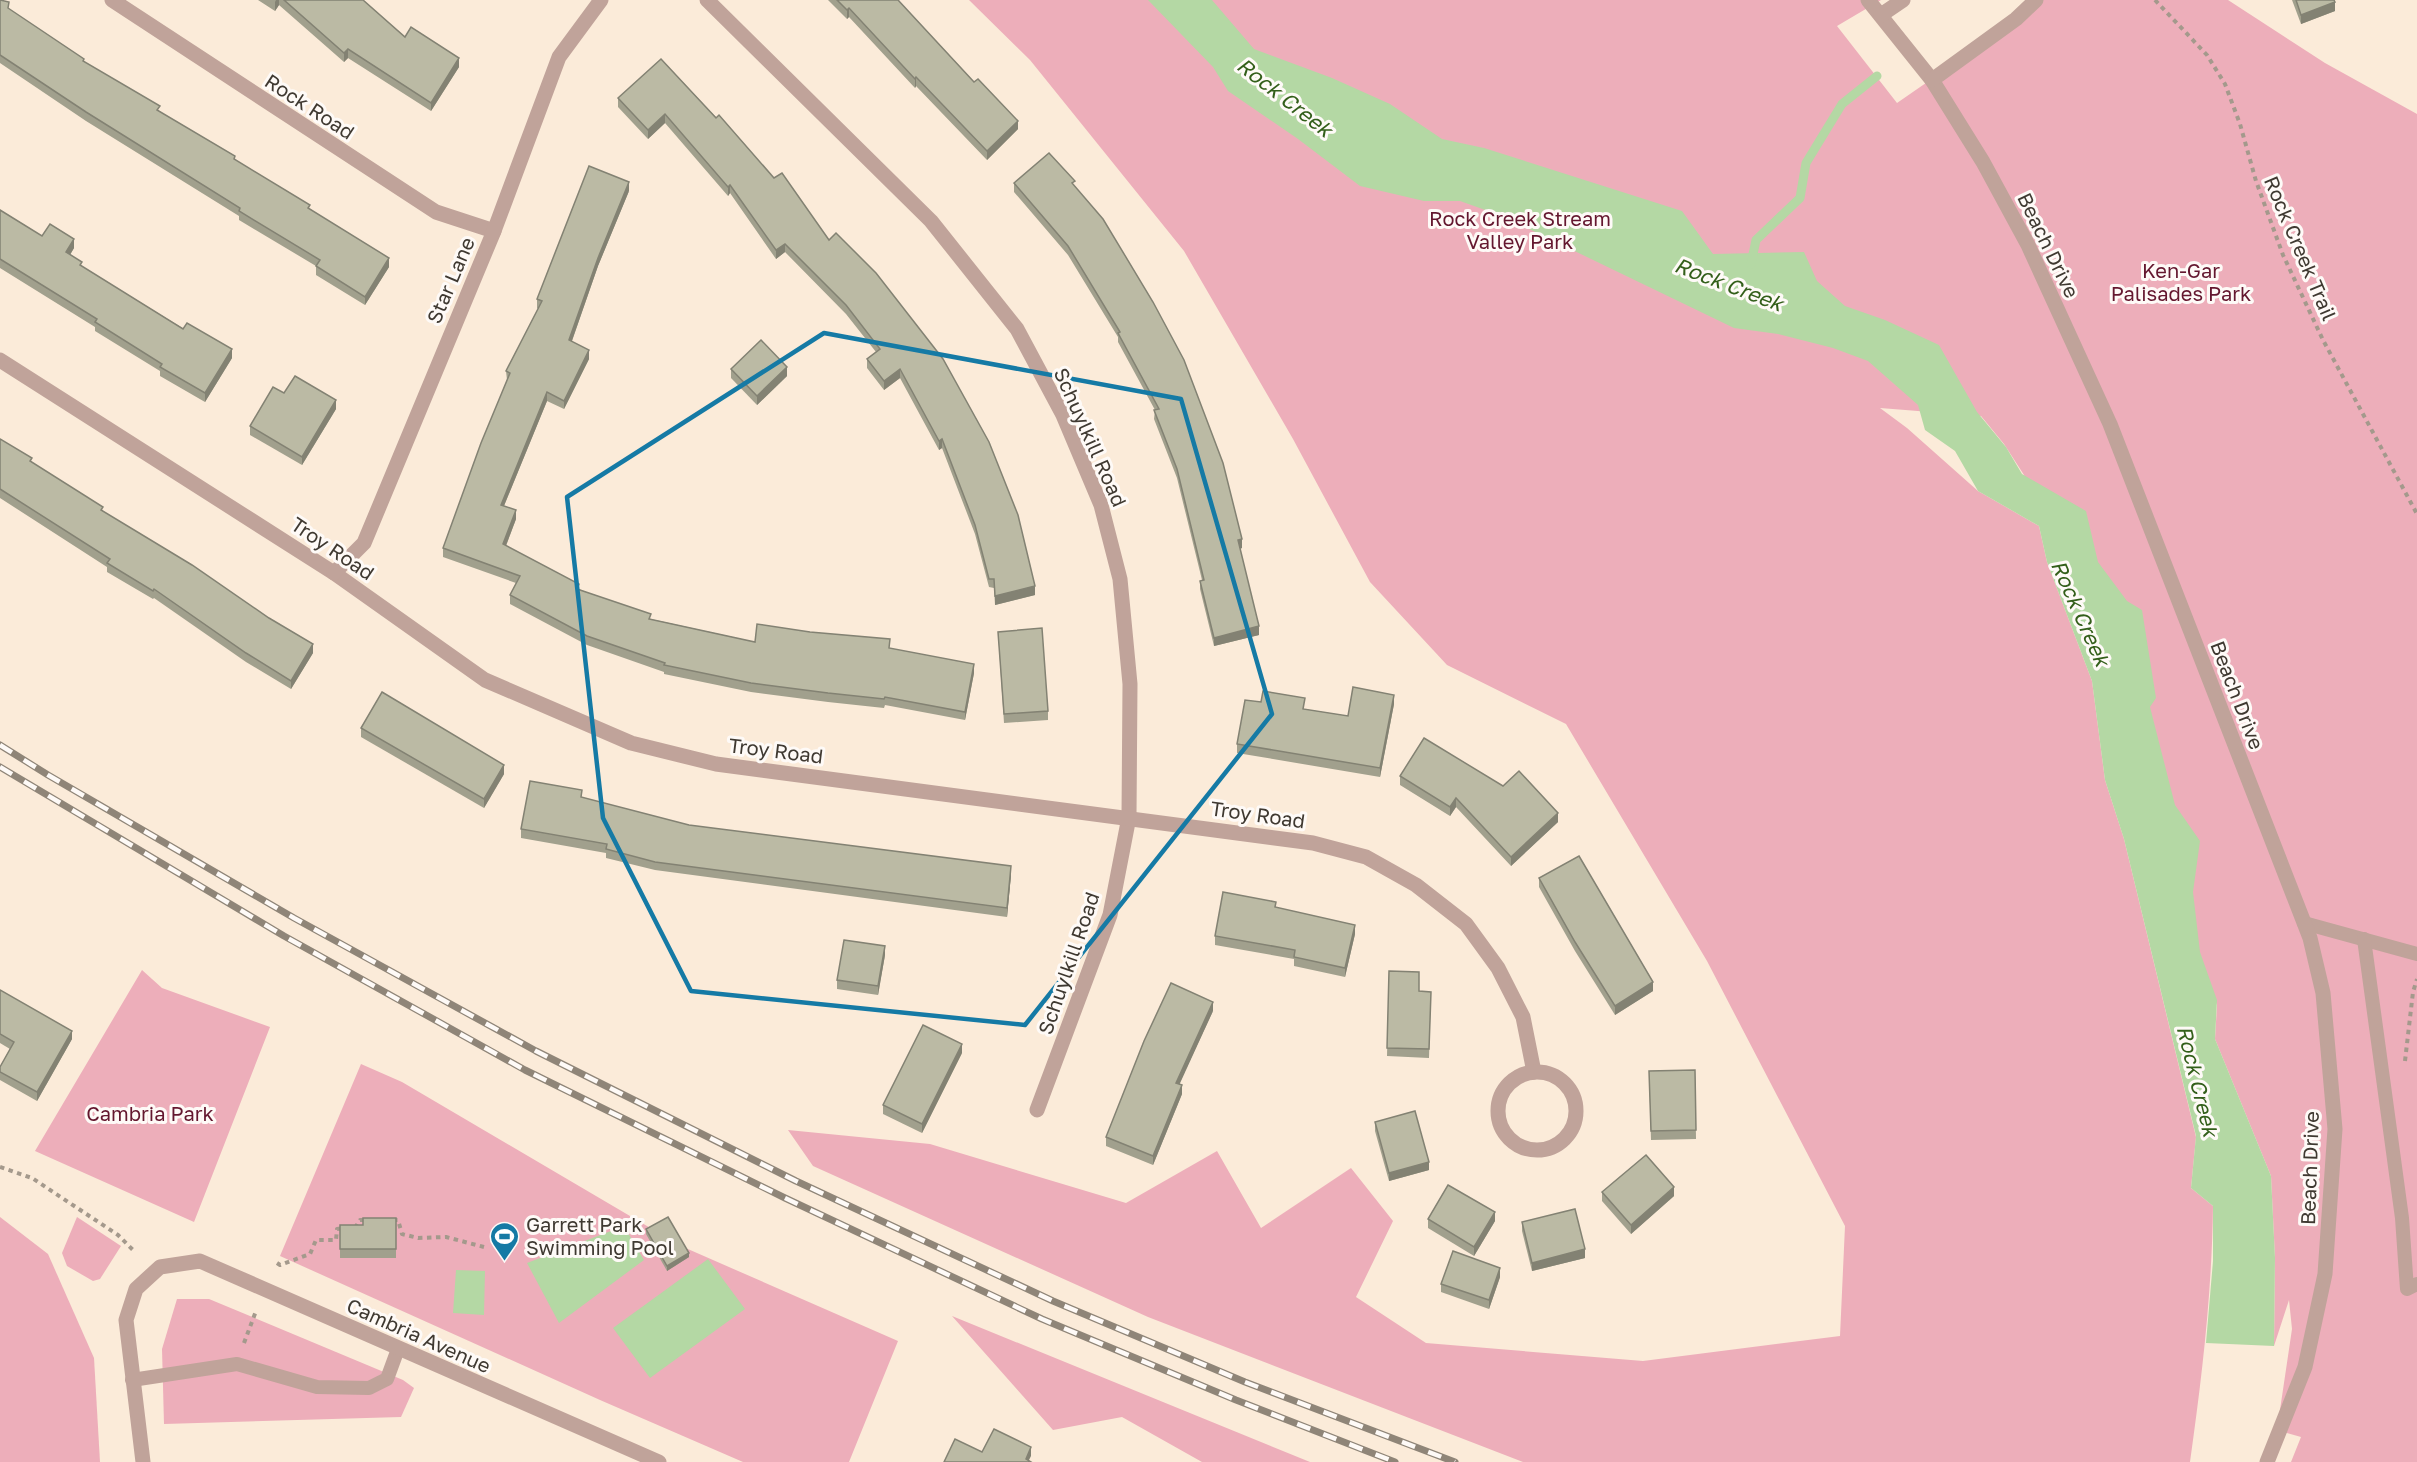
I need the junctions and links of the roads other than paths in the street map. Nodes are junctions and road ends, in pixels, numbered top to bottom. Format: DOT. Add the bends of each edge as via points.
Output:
graph roads {
  1 [pos="112,0"];
  2 [pos="600,0"];
  3 [pos="707,0"];
  4 [pos="1868,0"];
  5 [pos="1903,0"];
  6 [pos="2036,0"];
  7 [pos="1881,15"];
  8 [pos="1932,80"];
  9 [pos="494,231"];
  10 [pos="0,360"];
  11 [pos="334,573"];
  12 [pos="1130,818"];
  13 [pos="2304,923"];
  14 [pos="2364,939"];
  15 [pos="2417,954"];
  16 [pos="1534,1072"];
  17 [pos="1037,1110"];
  18 [pos="2417,1284"];
  19 [pos="398,1349"];
  20 [pos="132,1380"];
  21 [pos="143,1462"];
  22 [pos="659,1462"];
  23 [pos="2267,1462"];
  1 -- 9 [label="street, Rock Road" via="436,212"];
  2 -- 9 [label="street, Star Lane" via="559,57"];
  3 -- 12 [label="street, Schuylkill Road" via="931,221 1017,329 1063,415 1101,505 1120,579 1130,684"];
  4 -- 7 [label="street, Beach Drive"];
  5 -- 7 [label="street"];
  6 -- 8 [label="street"];
  7 -- 8 [label="street, Beach Drive"];
  8 -- 13 [label="street, Beach Drive" via="2028,245 2110,424"];
  9 -- 11 [label="street, Star Lane" via="363,543"];
  10 -- 11 [label="street, Troy Road"];
  11 -- 12 [label="street, Troy Road" via="485,680 631,743 716,764"];
  12 -- 16 [label="street, Troy Road" via="1313,843 1366,857 1416,885 1466,924 1498,968 1523,1017"];
  12 -- 17 [label="street, Schuylkill Road" via="1110,915"];
  13 -- 14 [label="lane"];
  13 -- 23 [label="street, Beach Drive" via="2323,993 2335,1140 2325,1274 2305,1367"];
  14 -- 15 [label="lane"];
  14 -- 18 [label="lane" via="2402,1218 2407,1289"];
  16 -- 16 [label="street" via="1511,1082 1503,1092 1498,1111 1502,1130 1510,1140 1534,1150 1559,1144 1574,1124 1576,1111 1574,1098 1559,1078"];
  19 -- 20 [label="lane" via="387,1379 369,1388 317,1387 237,1364"];
  19 -- 20 [label="street, Cambria Avenue" via="200,1261 160,1266 136,1289 126,1320"];
  19 -- 22 [label="street, Cambria Avenue"];
  20 -- 21 [label="street"];
}
